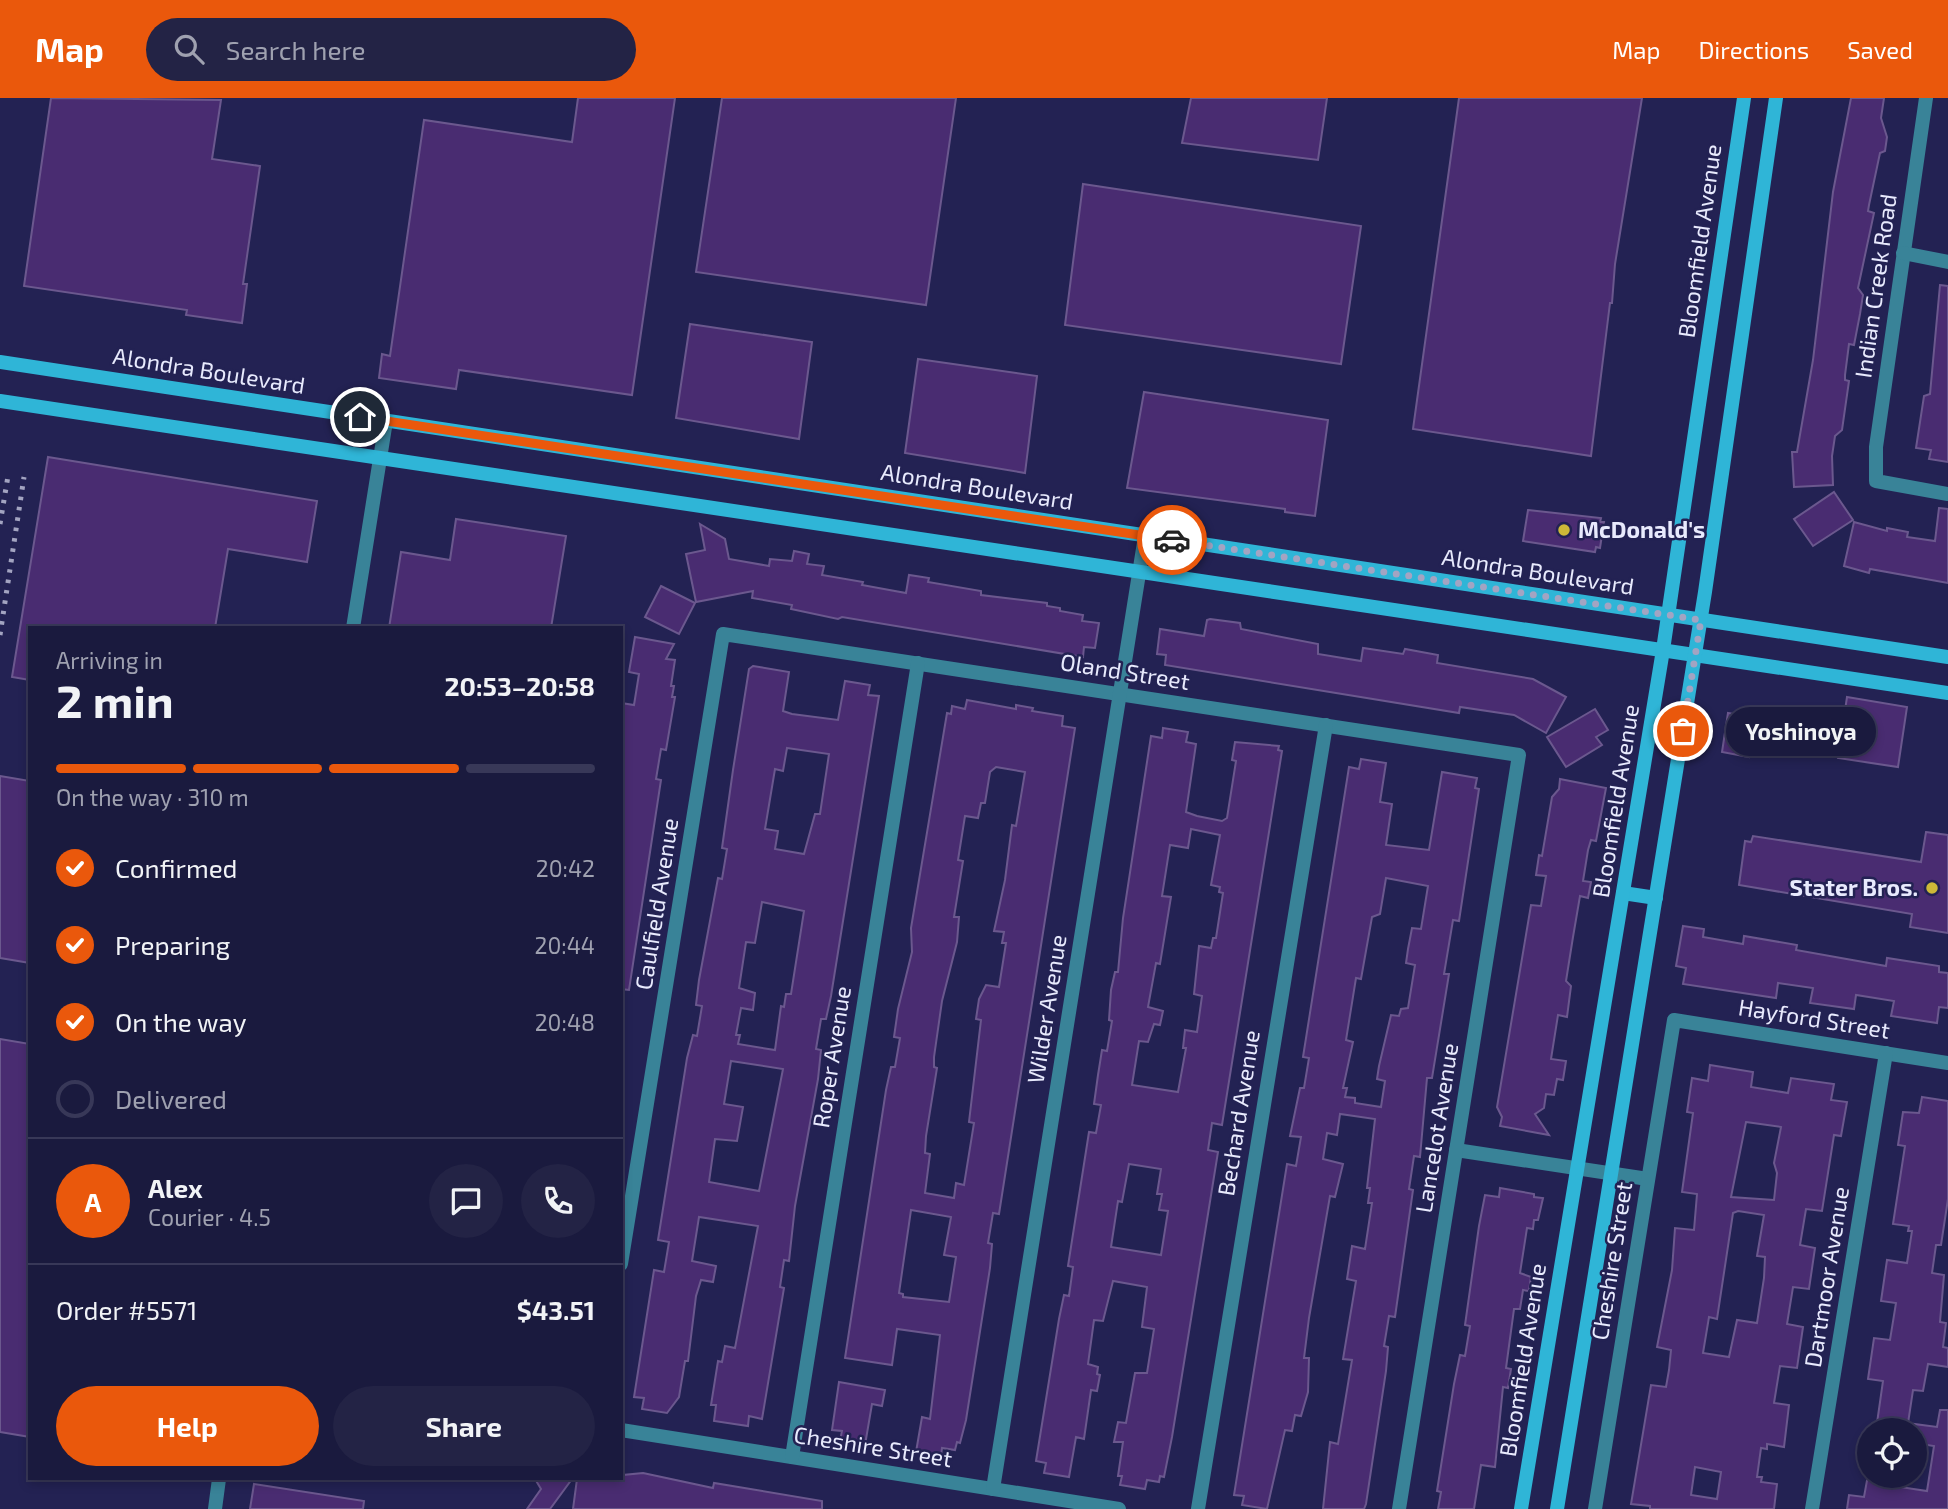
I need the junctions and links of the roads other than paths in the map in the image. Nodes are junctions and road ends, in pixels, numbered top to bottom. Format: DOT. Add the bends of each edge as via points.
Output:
graph roads {
  1 [pos="1744,98"];
  2 [pos="1776,98"];
  3 [pos="1926,98"];
  4 [pos="1903,253"];
  5 [pos="1948,262"];
  6 [pos="0,362"];
  7 [pos="0,401"];
  8 [pos="386,421"];
  9 [pos="380,458"];
  10 [pos="1948,494"];
  11 [pos="1145,536"];
  12 [pos="1139,572"];
  13 [pos="1669,615"];
  14 [pos="1701,620"];
  15 [pos="353,626"];
  16 [pos="723,634"];
  17 [pos="1664,650"];
  18 [pos="1695,655"];
  19 [pos="1948,657"];
  20 [pos="918,663"];
  21 [pos="1948,693"];
  22 [pos="1121,694"];
  23 [pos="1326,725"];
  24 [pos="1519,755"];
  25 [pos="1623,893"];
  26 [pos="1656,898"];
  27 [pos="1674,1020"];
  28 [pos="1886,1053"];
  29 [pos="1948,1063"];
  30 [pos="1457,1150"];
  31 [pos="1578,1168"];
  32 [pos="1614,1173"];
  33 [pos="1648,1179"];
  34 [pos="623,1252"];
  35 [pos="623,1430"];
  36 [pos="792,1457"];
  37 [pos="219,1480"];
  38 [pos="993,1489"];
  39 [pos="215,1509"];
  40 [pos="1119,1509"];
  41 [pos="1198,1509"];
  42 [pos="1399,1509"];
  43 [pos="1521,1509"];
  44 [pos="1557,1509"];
  45 [pos="1595,1509"];
  46 [pos="1812,1509"];
  1 -- 13 [label="main road, Bloomfield Avenue"];
  2 -- 14 [label="main road"];
  3 -- 4 [label="street, Indian Creek Road"];
  4 -- 5 [label="street"];
  4 -- 10 [label="street, Indian Creek Road" via="1876,447 1876,481"];
  6 -- 8 [label="main road, Alondra Boulevard"];
  7 -- 9 [label="main road"];
  8 -- 9 [label="street"];
  8 -- 11 [label="main road, Alondra Boulevard"];
  9 -- 12 [label="main road"];
  9 -- 15 [label="street"];
  11 -- 12 [label="street, Wilder Avenue"];
  11 -- 13 [label="main road, Alondra Boulevard"];
  12 -- 17 [label="main road"];
  12 -- 22 [label="street, Wilder Avenue"];
  13 -- 14 [label="main road, Alondra Boulevard"];
  13 -- 17 [label="main road, Bloomfield Avenue"];
  14 -- 18 [label="main road"];
  14 -- 19 [label="main road, Alondra Boulevard"];
  16 -- 20 [label="street, Oland Street"];
  16 -- 34 [label="street, Caulfield Avenue"];
  17 -- 18 [label="main road"];
  17 -- 25 [label="main road, Bloomfield Avenue"];
  18 -- 21 [label="main road"];
  18 -- 26 [label="main road"];
  20 -- 22 [label="street, Oland Street"];
  20 -- 36 [label="street, Roper Avenue"];
  22 -- 23 [label="street, Oland Street"];
  22 -- 38 [label="street, Wilder Avenue"];
  23 -- 24 [label="street, Oland Street"];
  23 -- 41 [label="street, Bechard Avenue"];
  24 -- 30 [label="street, Lancelot Avenue"];
  25 -- 26 [label="main road"];
  25 -- 31 [label="main road, Bloomfield Avenue"];
  26 -- 32 [label="main road"];
  27 -- 28 [label="street, Hayford Street"];
  27 -- 33 [label="street, Cheshire Street"];
  28 -- 29 [label="street, Hayford Street"];
  28 -- 46 [label="street, Dartmoor Avenue"];
  30 -- 31 [label="street"];
  30 -- 42 [label="street, Lancelot Avenue"];
  31 -- 32 [label="street"];
  31 -- 43 [label="main road, Bloomfield Avenue"];
  32 -- 33 [label="street"];
  32 -- 44 [label="main road"];
  33 -- 45 [label="street, Cheshire Street"];
  35 -- 36 [label="street, Cheshire Street"];
  36 -- 38 [label="street, Cheshire Street"];
  37 -- 39 [label="street"];
  38 -- 40 [label="street, Cheshire Street"];
}
